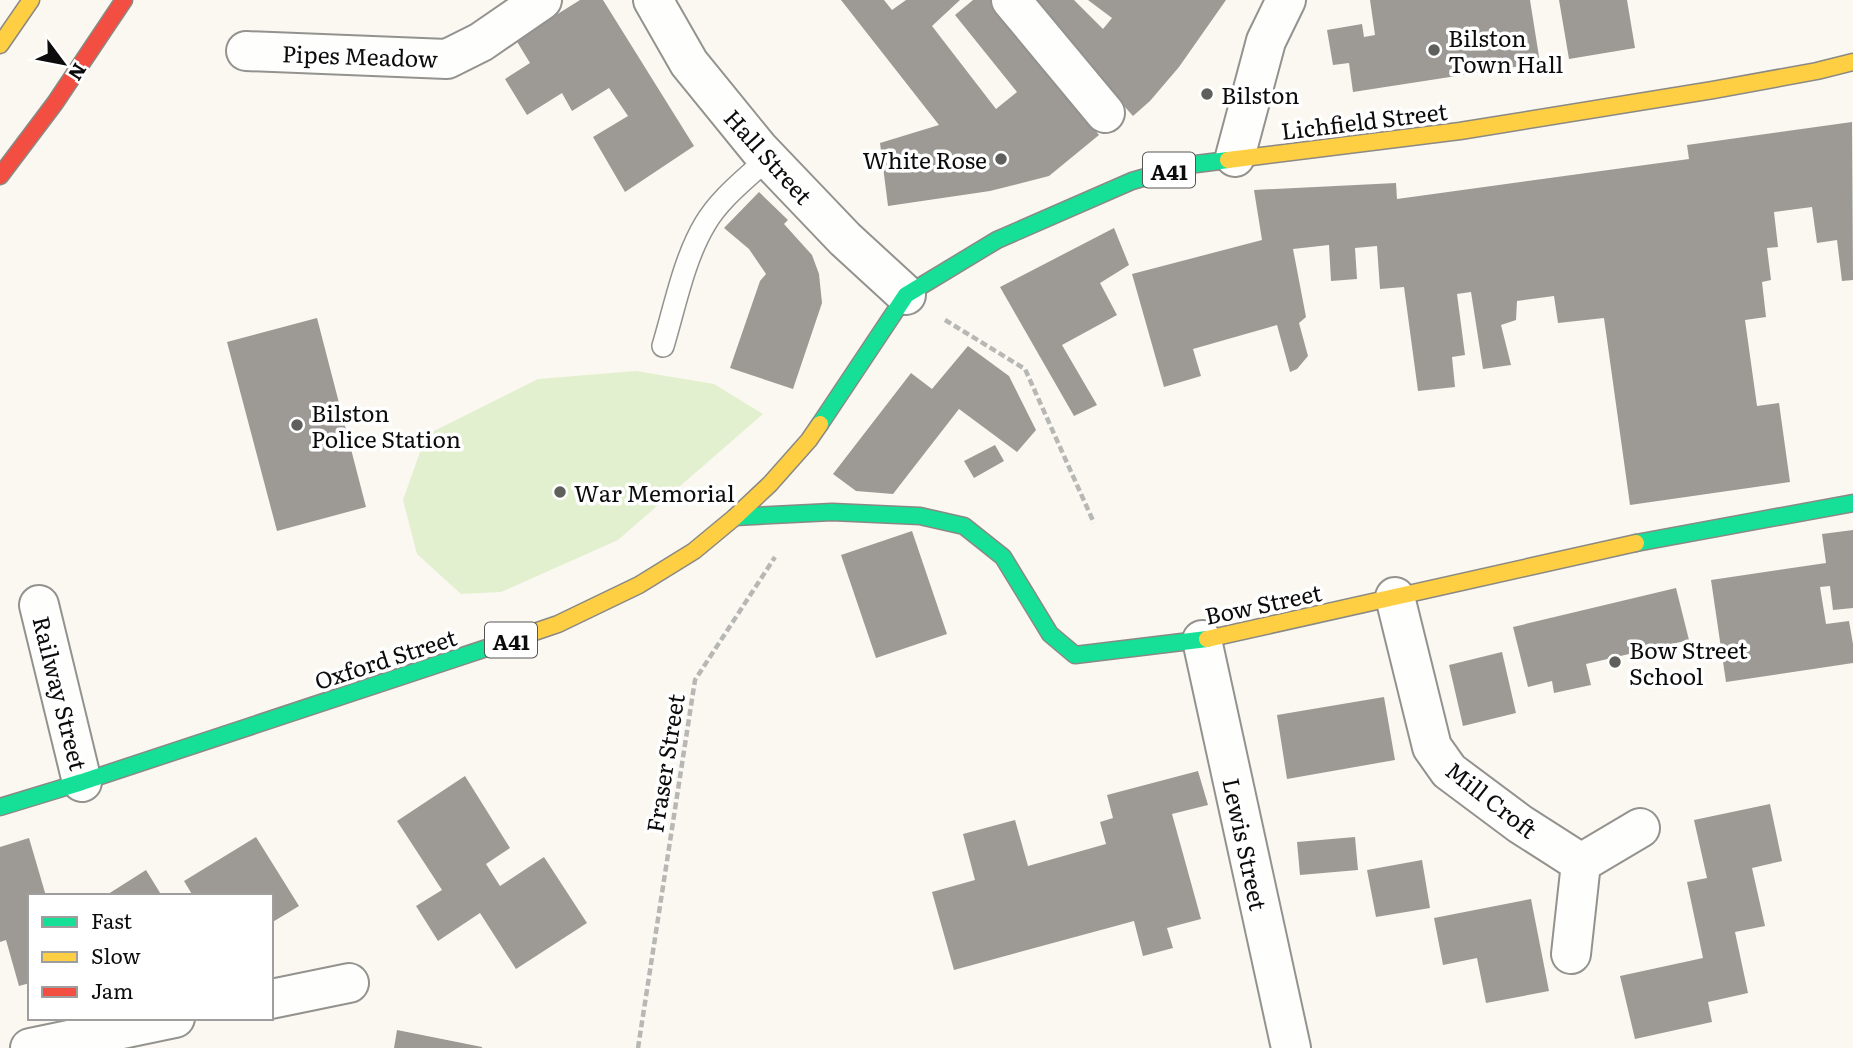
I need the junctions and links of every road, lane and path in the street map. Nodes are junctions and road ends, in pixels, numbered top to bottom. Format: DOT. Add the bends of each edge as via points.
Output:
graph roads {
  1 [pos="31,0"];
  2 [pos="124,0"];
  3 [pos="542,0"];
  4 [pos="653,0"];
  5 [pos="1012,0"];
  6 [pos="1286,0"];
  7 [pos="0,45"];
  8 [pos="246,51"];
  9 [pos="1853,62"];
  10 [pos="1105,113"];
  11 [pos="768,158"];
  12 [pos="1235,158"];
  13 [pos="0,176"];
  14 [pos="906,295"];
  15 [pos="663,346"];
  16 [pos="1853,503"];
  17 [pos="804,513"];
  18 [pos="735,517"];
  19 [pos="1094,523"];
  20 [pos="1395,597"];
  21 [pos="39,605"];
  22 [pos="1202,640"];
  23 [pos="82,782"];
  24 [pos="0,807"];
  25 [pos="1640,828"];
  26 [pos="1581,863"];
  27 [pos="1571,954"];
  28 [pos="349,983"];
  29 [pos="273,999"];
  30 [pos="165,1020"];
  31 [pos="30,1048"];
  32 [pos="638,1048"];
  33 [pos="1291,1048"];
  1 -- 7 [label="main road"];
  2 -- 13 [label="main road"];
  3 -- 8 [label="street, Pipes Meadow" via="447,59"];
  4 -- 11 [label="street, Hall Street" via="689,62"];
  5 -- 10 [label="street"];
  6 -- 12 [label="street" via="1266,41"];
  9 -- 12 [label="main road, Lichfield Street / A41" via="1460,131"];
  11 -- 14 [label="street, Hall Street"];
  11 -- 15 [label="lane" via="722,201 705,224"];
  12 -- 14 [label="main road, Lichfield Street / A41" via="1188,164 1132,181 998,240"];
  14 -- 18 [label="main road, Oxford Street / A41" via="809,440"];
  14 -- 19 [label="path" via="1025,369"];
  16 -- 20 [label="main road, Bow Street" via="1627,545"];
  17 -- 18 [label="main road, Bow Street"];
  17 -- 22 [label="main road, Bow Street" via="920,516 964,526 1003,557 1050,634 1075,655"];
  17 -- 32 [label="path, Fraser Street" via="695,680"];
  18 -- 23 [label="main road, Oxford Street / A41" via="694,551 639,585 558,624"];
  20 -- 22 [label="main road, Bow Street"];
  20 -- 26 [label="street, Mill Croft" via="1432,747 1449,771"];
  21 -- 23 [label="street, Railway Street"];
  22 -- 33 [label="street, Lewis Street"];
  23 -- 24 [label="main road, Oxford Street / A41"];
  25 -- 26 [label="street"];
  26 -- 27 [label="street"];
  28 -- 29 [label="street"];
  30 -- 31 [label="street"];
}
